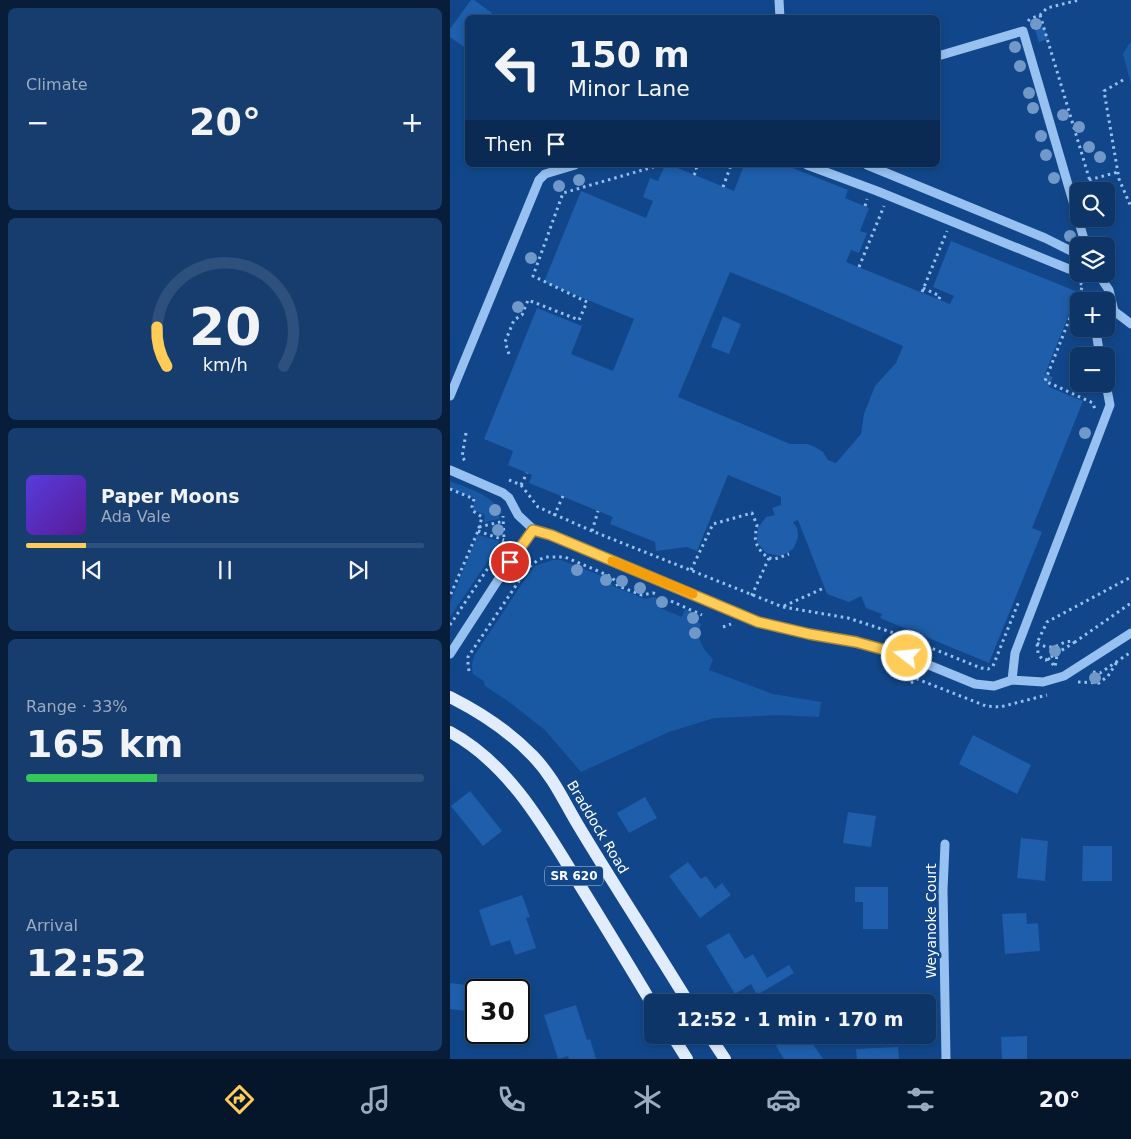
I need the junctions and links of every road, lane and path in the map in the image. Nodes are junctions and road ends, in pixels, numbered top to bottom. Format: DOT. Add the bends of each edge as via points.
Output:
graph roads {
  1 [pos="779,0"];
  2 [pos="1079,0"];
  3 [pos="780,15"];
  4 [pos="1040,15"];
  5 [pos="1023,31"];
  6 [pos="940,55"];
  7 [pos="1122,80"];
  8 [pos="568,167"];
  9 [pos="653,167"];
  10 [pos="695,167"];
  11 [pos="730,167"];
  12 [pos="812,167"];
  13 [pos="872,167"];
  14 [pos="1118,172"];
  15 [pos="694,175"];
  16 [pos="1090,180"];
  17 [pos="723,186"];
  18 [pos="885,203"];
  19 [pos="1131,207"];
  20 [pos="948,229"];
  21 [pos="1083,237"];
  22 [pos="1070,250"];
  23 [pos="858,267"];
  24 [pos="1070,269"];
  25 [pos="1076,282"];
  26 [pos="923,288"];
  27 [pos="922,292"];
  28 [pos="939,300"];
  29 [pos="1115,312"];
  30 [pos="1131,324"];
  31 [pos="508,354"];
  32 [pos="1108,392"];
  33 [pos="450,396"];
  34 [pos="1090,402"];
  35 [pos="450,470"];
  36 [pos="527,473"];
  37 [pos="521,485"];
  38 [pos="450,489"];
  39 [pos="563,496"];
  40 [pos="598,511"];
  41 [pos="479,526"];
  42 [pos="533,530"];
  43 [pos="478,531"];
  44 [pos="592,531"];
  45 [pos="504,540"];
  46 [pos="789,554"];
  47 [pos="769,558"];
  48 [pos="691,570"];
  49 [pos="1131,577"];
  50 [pos="824,588"];
  51 [pos="450,596"];
  52 [pos="752,596"];
  53 [pos="661,597"];
  54 [pos="669,600"];
  55 [pos="1131,603"];
  56 [pos="783,607"];
  57 [pos="702,615"];
  58 [pos="1012,620"];
  59 [pos="450,625"];
  60 [pos="1131,633"];
  61 [pos="1074,642"];
  62 [pos="1037,643"];
  63 [pos="1131,652"];
  64 [pos="450,654"];
  65 [pos="1057,654"];
  66 [pos="1048,658"];
  67 [pos="879,661"];
  68 [pos="1117,662"];
  69 [pos="469,671"];
  70 [pos="1092,673"];
  71 [pos="891,675"];
  72 [pos="1084,678"];
  73 [pos="1012,680"];
  74 [pos="1078,682"];
  75 [pos="1069,686"];
  76 [pos="1053,693"];
  77 [pos="1045,696"];
  78 [pos="450,697"];
  79 [pos="450,732"];
  80 [pos="945,844"];
  81 [pos="646,994"];
  82 [pos="683,994"];
  83 [pos="678,1044"];
  84 [pos="715,1044"];
  85 [pos="688,1059"];
  86 [pos="725,1059"];
  87 [pos="946,1059"];
  1 -- 3 [label="street"];
  2 -- 4 [label="path" via="1047,8"];
  4 -- 5 [label="path" via="1030,19"];
  4 -- 16 [label="path"];
  5 -- 6 [label="street"];
  5 -- 21 [label="street"];
  7 -- 14 [label="path" via="1104,91"];
  8 -- 33 [label="street" via="545,174 539,180"];
  9 -- 31 [label="path" via="563,193 533,276 586,302 579,320 528,300 522,315 514,320 505,342"];
  10 -- 15 [label="path"];
  11 -- 17 [label="path"];
  12 -- 24 [label="street"];
  13 -- 22 [label="street"];
  14 -- 16 [label="path"];
  14 -- 19 [label="path"];
  18 -- 23 [label="path"];
  20 -- 26 [label="path"];
  25 -- 34 [label="path" via="1083,285 1045,381"];
  26 -- 27 [label="path"];
  26 -- 28 [label="path" via="940,296"];
  29 -- 30 [label="street"];
  32 -- 73 [label="street" via="1110,405 1015,653"];
  35 -- 42 [label="street" via="510,498 518,515"];
  36 -- 37 [label="path"];
  38 -- 41 [label="path" via="474,500 472,510 482,516"];
  39 -- 44 [label="path" via="554,516"];
  40 -- 44 [label="path"];
  41 -- 43 [label="path"];
  41 -- 45 [label="path" via="504,520"];
  42 -- 64 [label="street"];
  42 -- 73 [label="street" via="758,622 907,656 975,684 994,686"];
  43 -- 45 [label="path"];
  43 -- 51 [label="path"];
  44 -- 48 [label="path"];
  45 -- 59 [label="path"];
  46 -- 47 [label="path"];
  47 -- 48 [label="path" via="757,545 757,525 752,513 713,524"];
  47 -- 52 [label="path"];
  48 -- 52 [label="path"];
  49 -- 62 [label="path" via="1046,622"];
  50 -- 56 [label="path"];
  52 -- 56 [label="path"];
  53 -- 69 [label="path" via="653,593 642,595 618,586 612,578 565,557 538,560 527,569 468,657"];
  54 -- 57 [label="path"];
  55 -- 61 [label="path"];
  56 -- 58 [label="path" via="848,618 988,669 993,666"];
  60 -- 73 [label="street" via="1064,676 1043,682"];
  61 -- 62 [label="path" via="1064,641 1048,648"];
  61 -- 65 [label="path"];
  62 -- 66 [label="path" via="1042,659"];
  63 -- 68 [label="path"];
  65 -- 66 [label="path"];
  65 -- 66 [label="path" via="1055,667"];
  67 -- 71 [label="path" via="886,665"];
  68 -- 70 [label="path" via="1100,673"];
  68 -- 74 [label="path" via="1099,684"];
  72 -- 74 [label="path"];
  74 -- 75 [label="path"];
  76 -- 77 [label="path"];
  78 -- 82 [label="main road, Braddock Road / SR 620" via="476,710 511,736 546,771"];
  79 -- 81 [label="main road, SR 620" via="492,763 520,793 543,825"];
  80 -- 87 [label="street, Weyanoke Court" via="942,890"];
  83 -- 85 [label="main road"];
  84 -- 86 [label="main road"];
}
